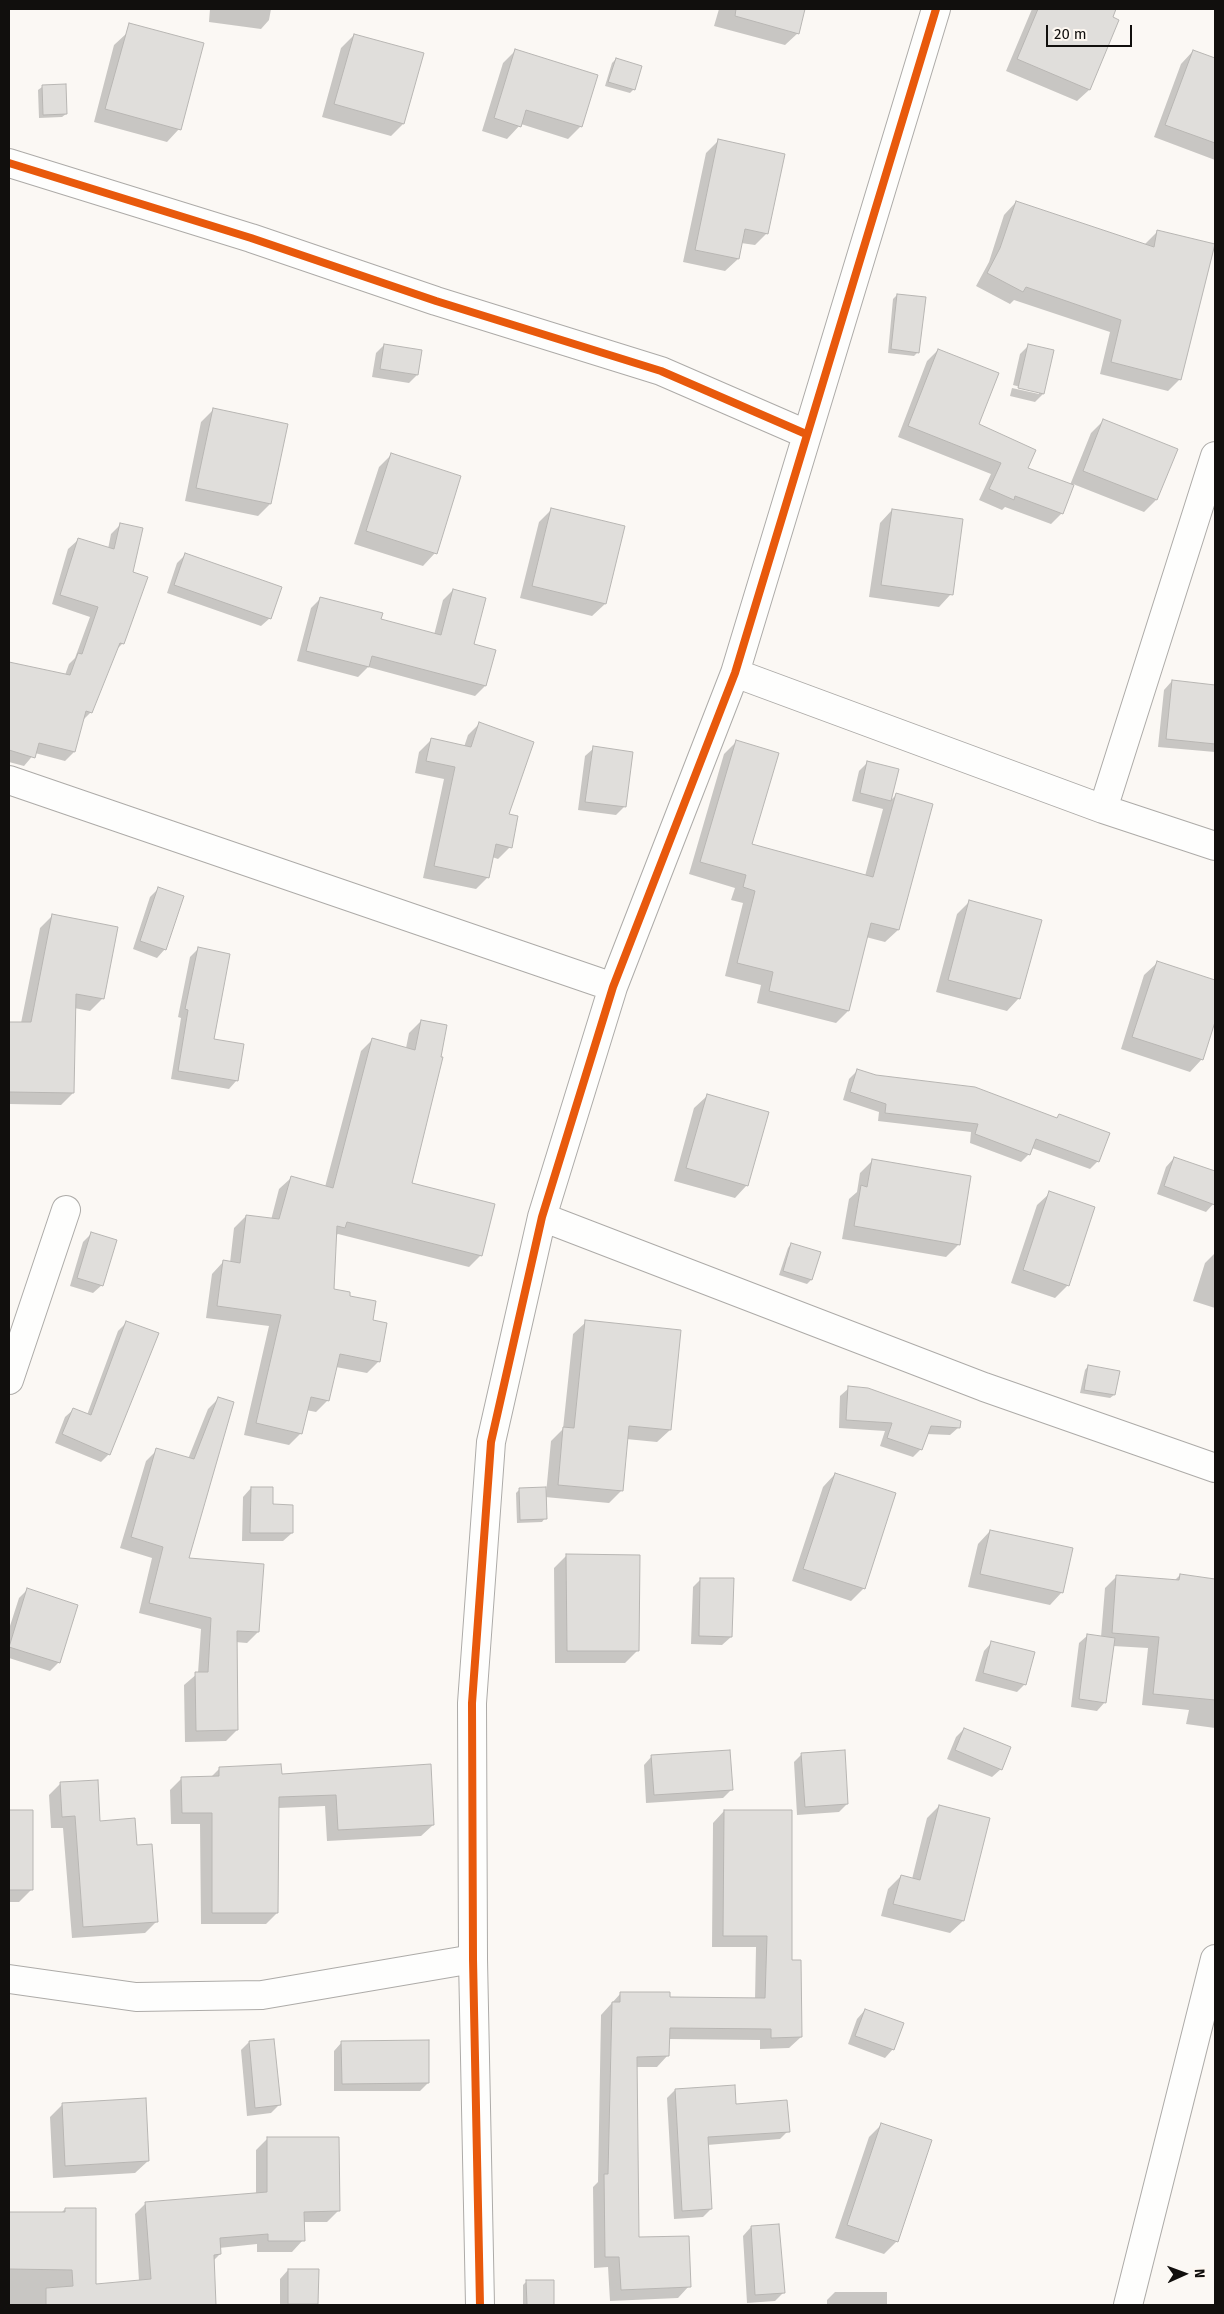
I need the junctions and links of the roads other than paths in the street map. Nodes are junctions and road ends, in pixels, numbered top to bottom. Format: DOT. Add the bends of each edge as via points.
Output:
graph roads {
  1 [pos="936,9"];
  2 [pos="9,162"];
  3 [pos="806,434"];
  4 [pos="1215,456"];
  5 [pos="735,673"];
  6 [pos="9,780"];
  7 [pos="1103,809"];
  8 [pos="1215,846"];
  9 [pos="613,987"];
  10 [pos="66,1210"];
  11 [pos="542,1217"];
  12 [pos="11,1365"];
  13 [pos="1215,1468"];
  14 [pos="473,1959"];
  15 [pos="1215,1959"];
  16 [pos="9,1979"];
  17 [pos="480,2305"];
  18 [pos="1128,2305"];
  1 -- 3 [label="street"];
  2 -- 3 [label="street" via="661,371"];
  3 -- 5 [label="street"];
  4 -- 7 [label="street"];
  5 -- 7 [label="street"];
  5 -- 9 [label="street"];
  6 -- 9 [label="street"];
  7 -- 8 [label="street"];
  9 -- 11 [label="street"];
  10 -- 12 [label="street"];
  11 -- 13 [label="street" via="984,1387"];
  11 -- 14 [label="street" via="491,1442 472,1703"];
  14 -- 16 [label="street" via="262,1995 136,1997"];
  14 -- 17 [label="street"];
  15 -- 18 [label="street"];
}
